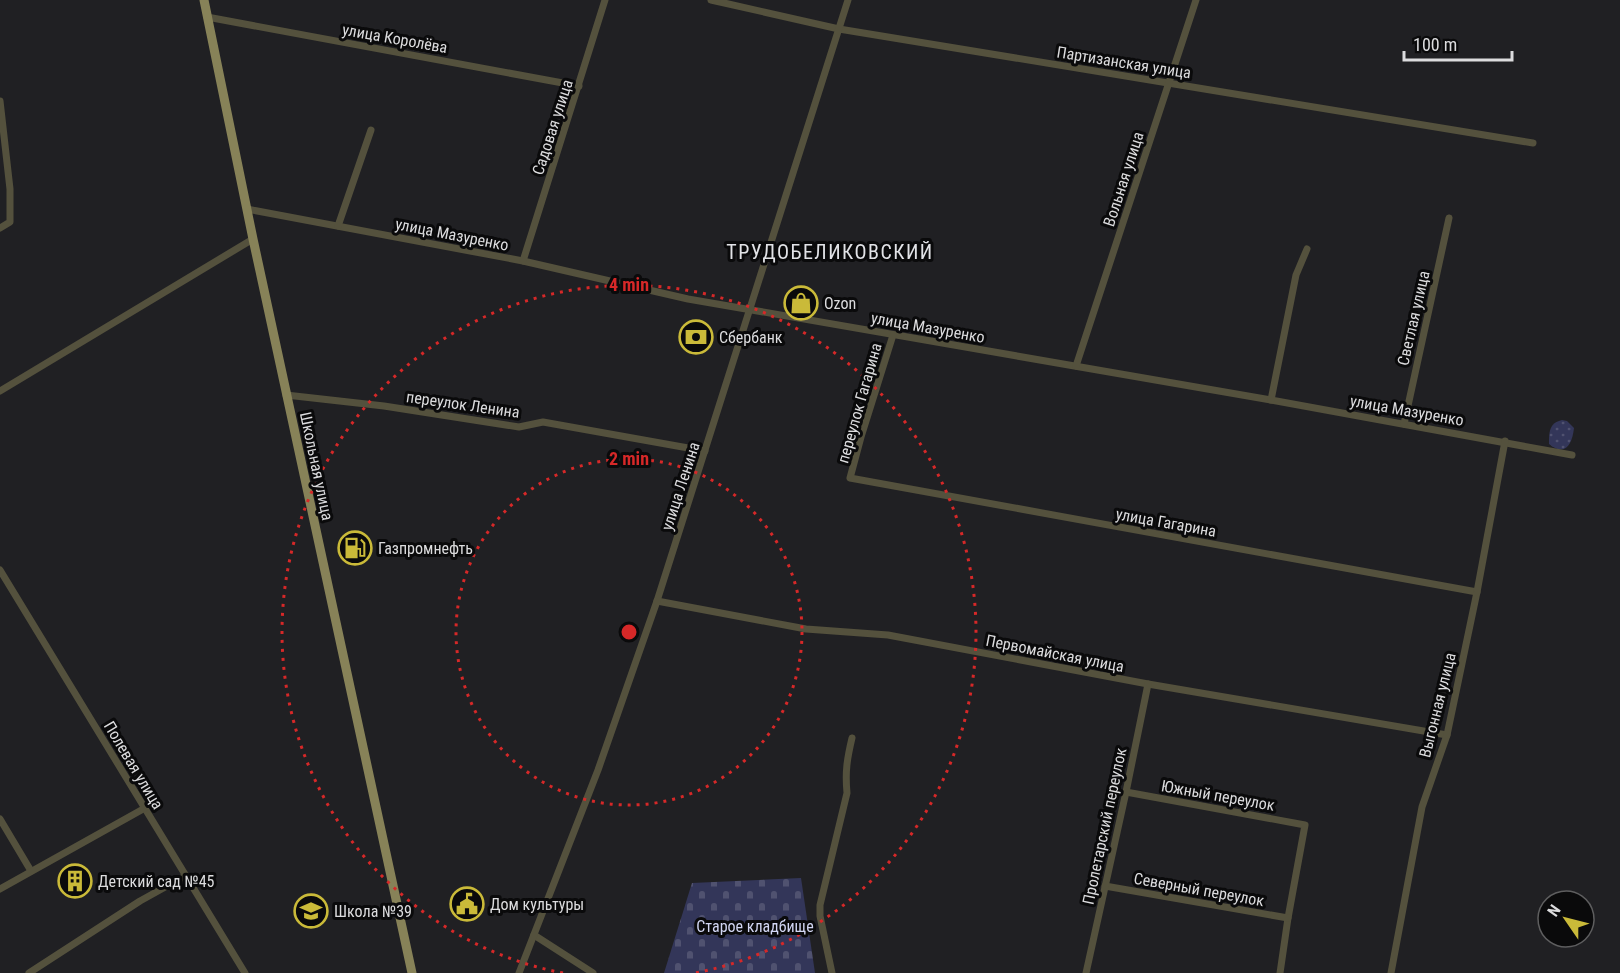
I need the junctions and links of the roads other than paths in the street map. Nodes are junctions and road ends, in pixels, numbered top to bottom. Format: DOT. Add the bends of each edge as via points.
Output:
graph roads {
  1 [pos="204,0"];
  2 [pos="606,0"];
  3 [pos="711,0"];
  4 [pos="848,0"];
  5 [pos="1196,0"];
  6 [pos="207,17"];
  7 [pos="839,29"];
  8 [pos="1168,82"];
  9 [pos="579,86"];
  10 [pos="0,101"];
  11 [pos="371,130"];
  12 [pos="1533,143"];
  13 [pos="247,209"];
  14 [pos="1449,218"];
  15 [pos="339,226"];
  16 [pos="0,228"];
  17 [pos="253,239"];
  18 [pos="1307,249"];
  19 [pos="523,261"];
  20 [pos="749,309"];
  21 [pos="893,335"];
  22 [pos="1076,366"];
  23 [pos="0,392"];
  24 [pos="286,394"];
  25 [pos="1271,400"];
  26 [pos="1404,424"];
  27 [pos="1505,441"];
  28 [pos="705,451"];
  29 [pos="1572,455"];
  30 [pos="850,478"];
  31 [pos="0,570"];
  32 [pos="1477,592"];
  33 [pos="657,601"];
  34 [pos="1148,684"];
  35 [pos="1447,735"];
  36 [pos="852,738"];
  37 [pos="1126,792"];
  38 [pos="145,808"];
  39 [pos="0,819"];
  40 [pos="31,871"];
  41 [pos="185,876"];
  42 [pos="1105,886"];
  43 [pos="0,889"];
  44 [pos="1288,918"];
  45 [pos="534,935"];
  46 [pos="29,973"];
  47 [pos="245,973"];
  48 [pos="412,973"];
  49 [pos="519,973"];
  50 [pos="593,973"];
  51 [pos="832,973"];
  52 [pos="1086,973"];
  53 [pos="1280,973"];
  54 [pos="1391,973"];
  1 -- 6 [label="main road, Школьная улица"];
  2 -- 9 [label="street, Садовая улица"];
  3 -- 7 [label="street, Партизанская улица"];
  4 -- 7 [label="street, улица Ленина"];
  5 -- 8 [label="street, Вольная улица"];
  6 -- 9 [label="street, улица Королёва"];
  6 -- 13 [label="main road, Школьная улица"];
  7 -- 8 [label="street, Партизанская улица"];
  7 -- 20 [label="street, улица Ленина"];
  8 -- 12 [label="street, Партизанская улица"];
  8 -- 22 [label="street, Вольная улица"];
  9 -- 19 [label="street, Садовая улица"];
  10 -- 16 [label="street" via="11,200 10,222"];
  11 -- 15 [label="street"];
  13 -- 15 [label="street, улица Мазуренко"];
  13 -- 17 [label="main road, Школьная улица"];
  14 -- 26 [label="street, Светлая улица"];
  15 -- 19 [label="street, улица Мазуренко"];
  17 -- 23 [label="street"];
  17 -- 24 [label="main road, Школьная улица"];
  18 -- 25 [label="street" via="1296,275"];
  19 -- 20 [label="street, улица Мазуренко"];
  20 -- 21 [label="street, улица Мазуренко"];
  20 -- 28 [label="street, улица Ленина"];
  21 -- 22 [label="street, улица Мазуренко"];
  21 -- 30 [label="street, переулок Гагарина"];
  22 -- 25 [label="street, улица Мазуренко"];
  24 -- 28 [label="street, переулок Ленина" via="519,428 543,422"];
  24 -- 48 [label="main road, Школьная улица"];
  25 -- 26 [label="street, улица Мазуренко"];
  26 -- 27 [label="street, улица Мазуренко"];
  27 -- 29 [label="street, улица Мазуренко"];
  27 -- 32 [label="street, Выгонная улица"];
  28 -- 33 [label="street, улица Ленина"];
  30 -- 32 [label="street, улица Гагарина"];
  31 -- 38 [label="street, Полевая улица"];
  32 -- 35 [label="street, Выгонная улица"];
  33 -- 34 [label="street, Первомайская улица" via="806,629 888,635"];
  33 -- 45 [label="street, улица Ленина" via="598,770"];
  34 -- 35 [label="street, Первомайская улица"];
  34 -- 37 [label="street, Пролетарский переулок"];
  35 -- 54 [label="street, Выгонная улица" via="1422,807"];
  36 -- 51 [label="street" via="846,762 847,793 820,905"];
  37 -- 42 [label="street, Пролетарский переулок"];
  37 -- 44 [label="street, Южный переулок" via="1305,825"];
  38 -- 40 [label="street"];
  38 -- 41 [label="street, Полевая улица"];
  39 -- 40 [label="street"];
  40 -- 43 [label="street"];
  41 -- 46 [label="street"];
  41 -- 47 [label="street, Полевая улица"];
  42 -- 44 [label="street, Северный переулок"];
  42 -- 52 [label="street, Пролетарский переулок"];
  44 -- 53 [label="street"];
  45 -- 49 [label="street, улица Ленина"];
  45 -- 50 [label="street"];
}
